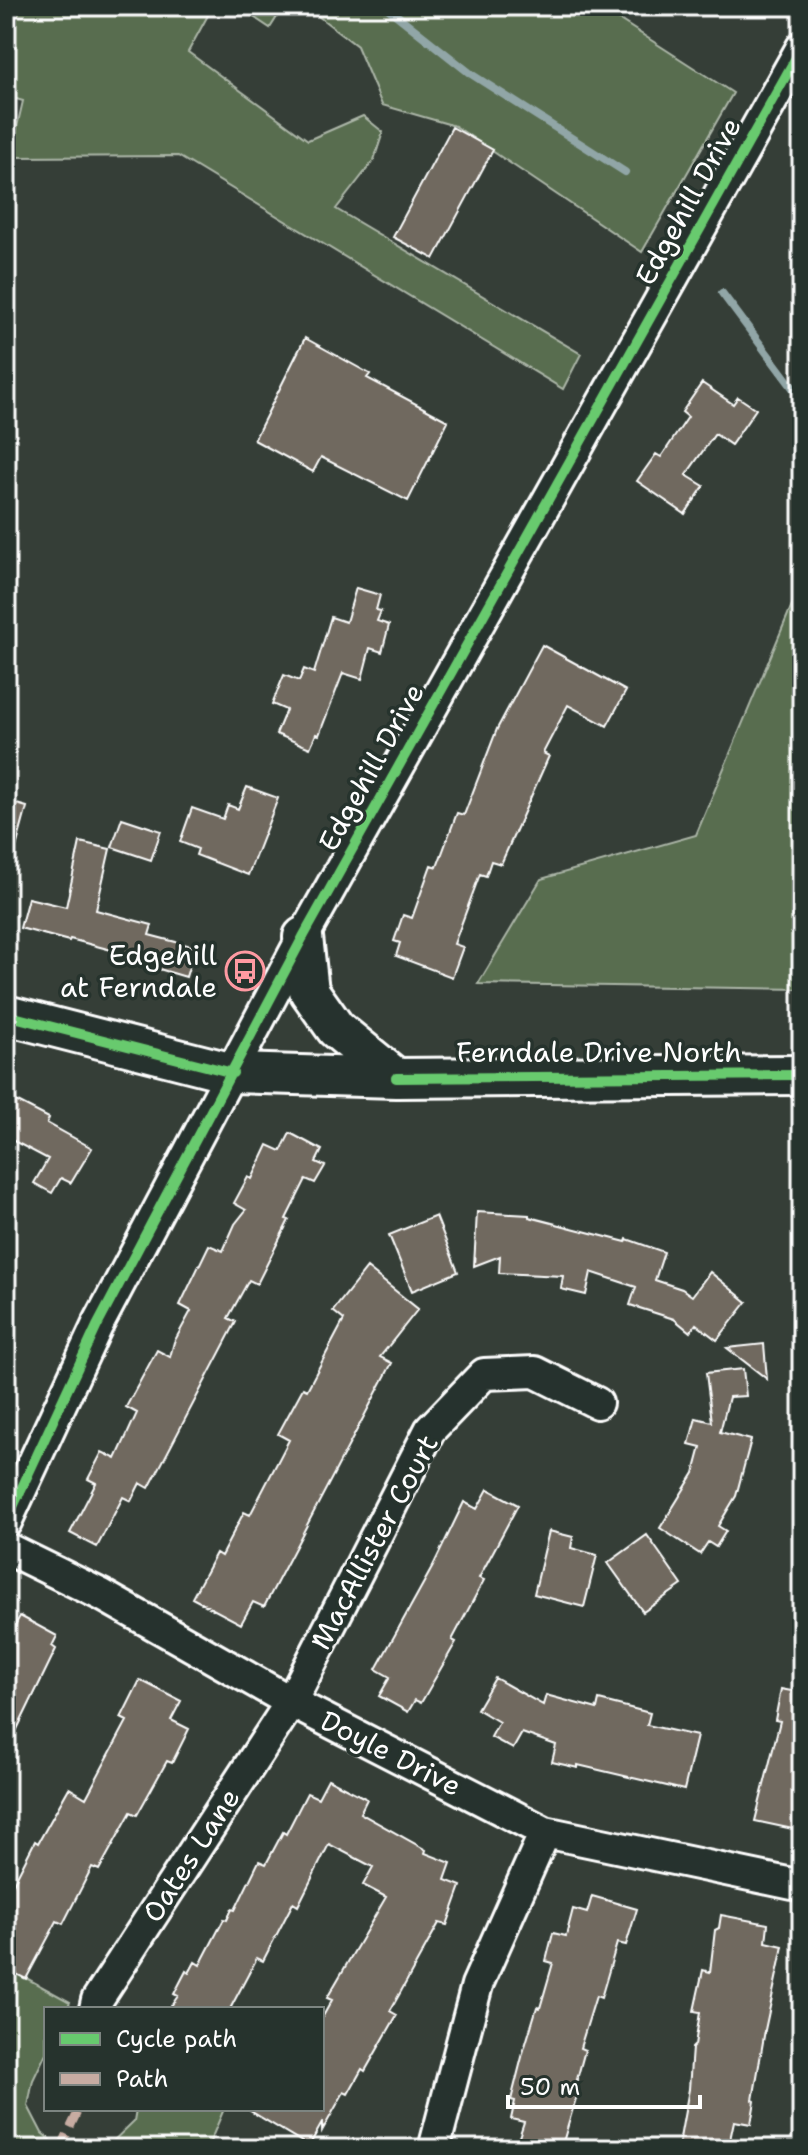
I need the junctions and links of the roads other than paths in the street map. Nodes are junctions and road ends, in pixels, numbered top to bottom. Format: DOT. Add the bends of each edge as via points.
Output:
graph roads {
  1 [pos="802,47"];
  2 [pos="303,937"];
  3 [pos="6,1015"];
  4 [pos="233,1073"];
  5 [pos="802,1075"];
  6 [pos="396,1078"];
  7 [pos="597,1403"];
  8 [pos="6,1522"];
  9 [pos="6,1548"];
  10 [pos="291,1702"];
  11 [pos="545,1832"];
  12 [pos="802,1886"];
  13 [pos="95,2007"];
  14 [pos="434,2149"];
  1 -- 2 [label="street, Edgehill Drive"];
  2 -- 4 [label="street, Edgehill Drive"];
  2 -- 6 [label="main road" via="309,991 336,1029"];
  3 -- 4 [label="main road, Ferndale Drive North"];
  4 -- 6 [label="main road, Ferndale Drive North"];
  4 -- 8 [label="street, Edgehill Drive" via="97,1326"];
  5 -- 6 [label="main road, Ferndale Drive North"];
  7 -- 10 [label="street, MacAllister Court" via="535,1372 484,1374 430,1430"];
  9 -- 10 [label="street, Doyle Drive" via="102,1595"];
  10 -- 11 [label="street, Doyle Drive"];
  10 -- 13 [label="street, Oates Lane"];
  11 -- 12 [label="street, Doyle Drive"];
  11 -- 14 [label="street" via="477,1985"];
}
